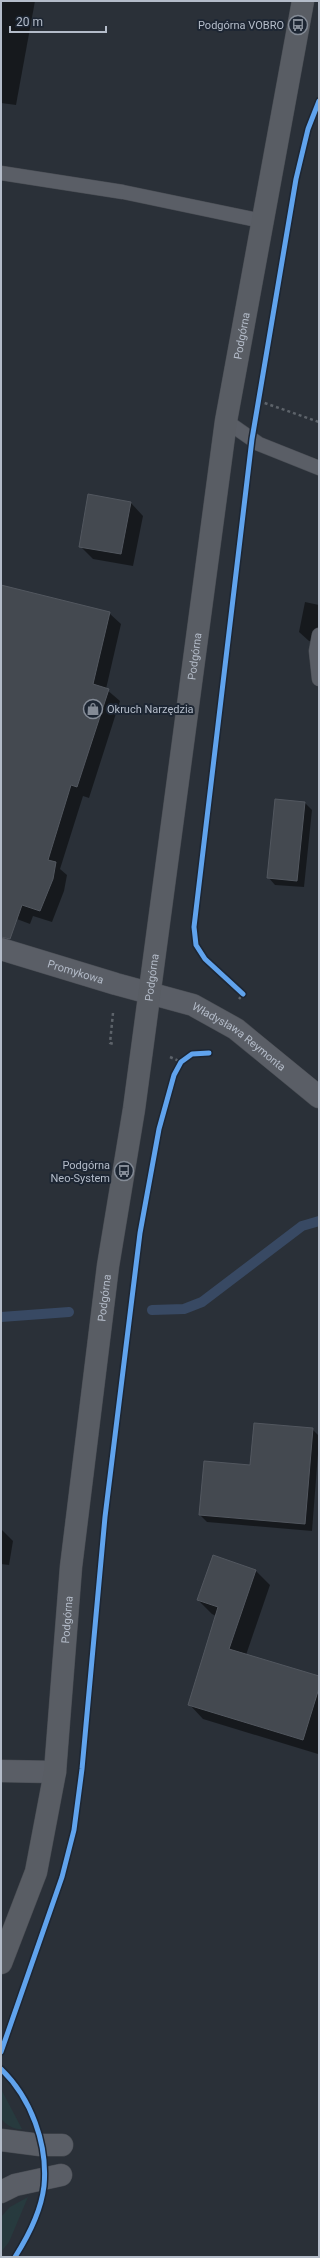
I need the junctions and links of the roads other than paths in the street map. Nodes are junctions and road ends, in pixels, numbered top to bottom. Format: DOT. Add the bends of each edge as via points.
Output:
graph roads {
  1 [pos="303,1"];
  2 [pos="1,173"];
  3 [pos="262,221"];
  4 [pos="226,421"];
  5 [pos="319,468"];
  6 [pos="319,636"];
  7 [pos="319,680"];
  8 [pos="1,949"];
  9 [pos="150,994"];
  10 [pos="319,1097"];
  11 [pos="1,1772"];
  12 [pos="56,1772"];
  13 [pos="2,1957"];
  14 [pos="1,2140"];
  15 [pos="62,2145"];
  16 [pos="61,2175"];
  17 [pos="1,2192"];
  1 -- 3 [label="main road, Podgórna"];
  2 -- 3 [label="lane" via="123,192"];
  3 -- 4 [label="main road, Podgórna"];
  4 -- 5 [label="lane" via="259,444"];
  4 -- 9 [label="main road, Podgórna"];
  6 -- 7 [label="lane" via="316,651"];
  8 -- 9 [label="street, Promykowa"];
  9 -- 10 [label="street, Władysława Reymonta" via="193,1005 236,1029"];
  9 -- 12 [label="main road, Podgórna" via="108,1266 72,1567"];
  11 -- 12 [label="street"];
  12 -- 13 [label="main road, Podgórna" via="36,1872"];
  14 -- 15 [label="street" via="40,2146"];
  16 -- 17 [label="street" via="15,2185"];
}
